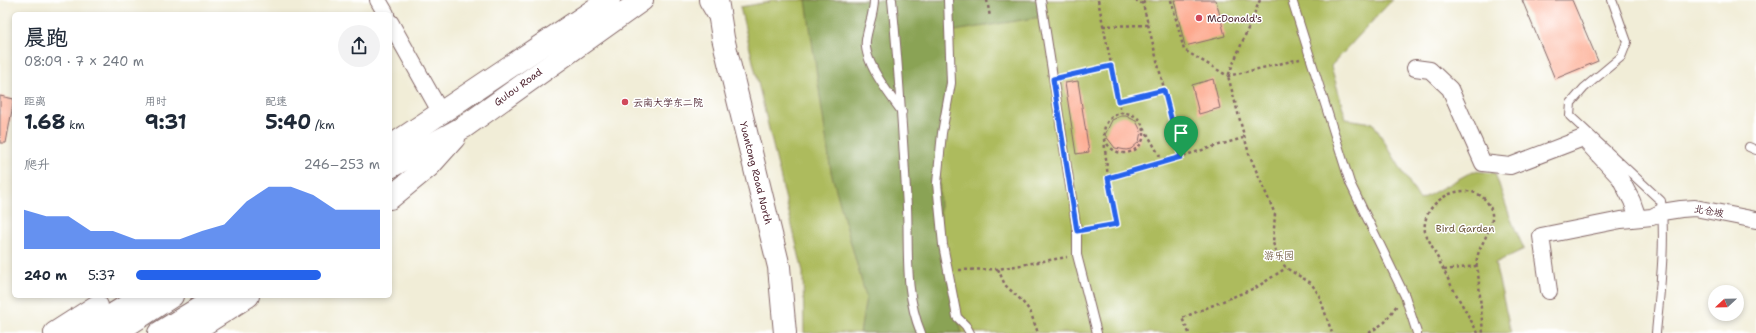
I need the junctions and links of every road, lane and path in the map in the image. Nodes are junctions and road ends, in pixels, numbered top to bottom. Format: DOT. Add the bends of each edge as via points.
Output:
graph roads {
  1 [pos="378,0"];
  2 [pos="609,0"];
  3 [pos="642,0"];
  4 [pos="874,0"];
  5 [pos="892,0"];
  6 [pos="948,0"];
  7 [pos="987,0"];
  8 [pos="1041,0"];
  9 [pos="1098,0"];
  10 [pos="1135,0"];
  11 [pos="1145,0"];
  12 [pos="1171,0"];
  13 [pos="1260,0"];
  14 [pos="1292,0"];
  15 [pos="1612,0"];
  16 [pos="715,4"];
  17 [pos="1143,4"];
  18 [pos="385,12"];
  19 [pos="990,17"];
  20 [pos="1148,25"];
  21 [pos="392,26"];
  22 [pos="1103,26"];
  23 [pos="1310,56"];
  24 [pos="1111,66"];
  25 [pos="1415,68"];
  26 [pos="1228,76"];
  27 [pos="1053,79"];
  28 [pos="1164,90"];
  29 [pos="1118,101"];
  30 [pos="902,112"];
  31 [pos="441,113"];
  32 [pos="1121,113"];
  33 [pos="1141,124"];
  34 [pos="464,127"];
  35 [pos="1104,135"];
  36 [pos="1243,138"];
  37 [pos="392,146"];
  38 [pos="1181,157"];
  39 [pos="1163,162"];
  40 [pos="392,166"];
  41 [pos="1108,178"];
  42 [pos="392,181"];
  43 [pos="392,196"];
  44 [pos="1662,212"];
  45 [pos="1638,218"];
  46 [pos="1756,220"];
  47 [pos="1077,231"];
  48 [pos="1077,255"];
  49 [pos="1476,266"];
  50 [pos="1286,268"];
  51 [pos="998,270"];
  52 [pos="1444,270"];
  53 [pos="948,271"];
  54 [pos="1549,291"];
  55 [pos="1405,296"];
  56 [pos="110,298"];
  57 [pos="140,298"];
  58 [pos="169,298"];
  59 [pos="191,298"];
  60 [pos="216,298"];
  61 [pos="245,298"];
  62 [pos="56,333"];
  63 [pos="83,333"];
  64 [pos="115,333"];
  65 [pos="138,333"];
  66 [pos="159,333"];
  67 [pos="190,333"];
  68 [pos="785,333"];
  69 [pos="921,333"];
  70 [pos="970,333"];
  71 [pos="1038,333"];
  72 [pos="1097,333"];
  73 [pos="1188,333"];
  74 [pos="1332,333"];
  75 [pos="1369,333"];
  76 [pos="1417,333"];
  77 [pos="1478,333"];
  78 [pos="1483,333"];
  79 [pos="1656,333"];
  1 -- 18 [label="street"];
  2 -- 31 [label="main road, Gulou Road"];
  3 -- 34 [label="main road, Gulou Road"];
  4 -- 30 [label="lane" via="866,42 870,62 872,69"];
  5 -- 30 [label="lane"];
  6 -- 53 [label="lane" via="951,83 937,183"];
  7 -- 19 [label="path"];
  8 -- 27 [label="lane"];
  9 -- 22 [label="path"];
  10 -- 17 [label="path"];
  11 -- 17 [label="path"];
  12 -- 26 [label="path" via="1184,50"];
  13 -- 26 [label="path"];
  14 -- 23 [label="lane"];
  15 -- 44 [label="lane" via="1627,42 1621,57 1584,88 1571,103 1570,116 1661,201"];
  16 -- 68 [label="main road, Yuantong Road North" via="779,268"];
  17 -- 20 [label="path"];
  20 -- 22 [label="path"];
  20 -- 28 [label="path"];
  21 -- 31 [label="street"];
  22 -- 24 [label="path"];
  23 -- 26 [label="path"];
  23 -- 55 [label="lane" via="1350,182"];
  24 -- 27 [label="path"];
  24 -- 29 [label="path"];
  25 -- 45 [label="street" via="1430,70 1450,89 1483,163 1510,166 1584,138 1620,178"];
  26 -- 36 [label="path"];
  27 -- 47 [label="lane"];
  28 -- 29 [label="path"];
  28 -- 38 [label="path"];
  29 -- 32 [label="path"];
  30 -- 69 [label="lane" via="909,288 914,315"];
  31 -- 37 [label="main road, Gulou Road"];
  32 -- 33 [label="path" via="1133,115"];
  32 -- 35 [label="path" via="1106,123"];
  33 -- 35 [label="path" via="1143,137 1137,148 1126,153 1109,146"];
  33 -- 39 [label="path"];
  34 -- 40 [label="main road, Gulou Road"];
  34 -- 42 [label="main road"];
  34 -- 43 [label="main road" via="429,166"];
  35 -- 41 [label="path"];
  36 -- 38 [label="path"];
  36 -- 50 [label="path" via="1275,214 1273,243"];
  38 -- 39 [label="path"];
  39 -- 41 [label="path"];
  41 -- 47 [label="path" via="1117,224"];
  44 -- 45 [label="street, 北仓坡" via="1652,217"];
  44 -- 46 [label="street, 北仓坡" via="1695,208"];
  44 -- 79 [label="lane" via="1662,265"];
  45 -- 54 [label="street, 北仓坡" via="1541,236"];
  47 -- 48 [label="lane"];
  48 -- 51 [label="path"];
  48 -- 72 [label="lane"];
  49 -- 52 [label="path"];
  49 -- 52 [label="path" via="1479,252 1492,224 1491,209 1487,201 1475,193 1453,192 1428,210 1424,224 1425,232"];
  49 -- 78 [label="path"];
  50 -- 73 [label="path" via="1257,287 1182,318"];
  50 -- 74 [label="path" via="1310,283 1319,295"];
  51 -- 53 [label="path"];
  51 -- 71 [label="path" via="1005,285 1030,311"];
  52 -- 77 [label="path"];
  53 -- 70 [label="lane" via="957,317"];
  55 -- 75 [label="path" via="1385,322"];
  55 -- 76 [label="lane"];
  56 -- 62 [label="main road"];
  57 -- 63 [label="main road"];
  58 -- 64 [label="main road"];
  59 -- 65 [label="main road"];
  60 -- 66 [label="main road"];
  61 -- 67 [label="main road"];
}
